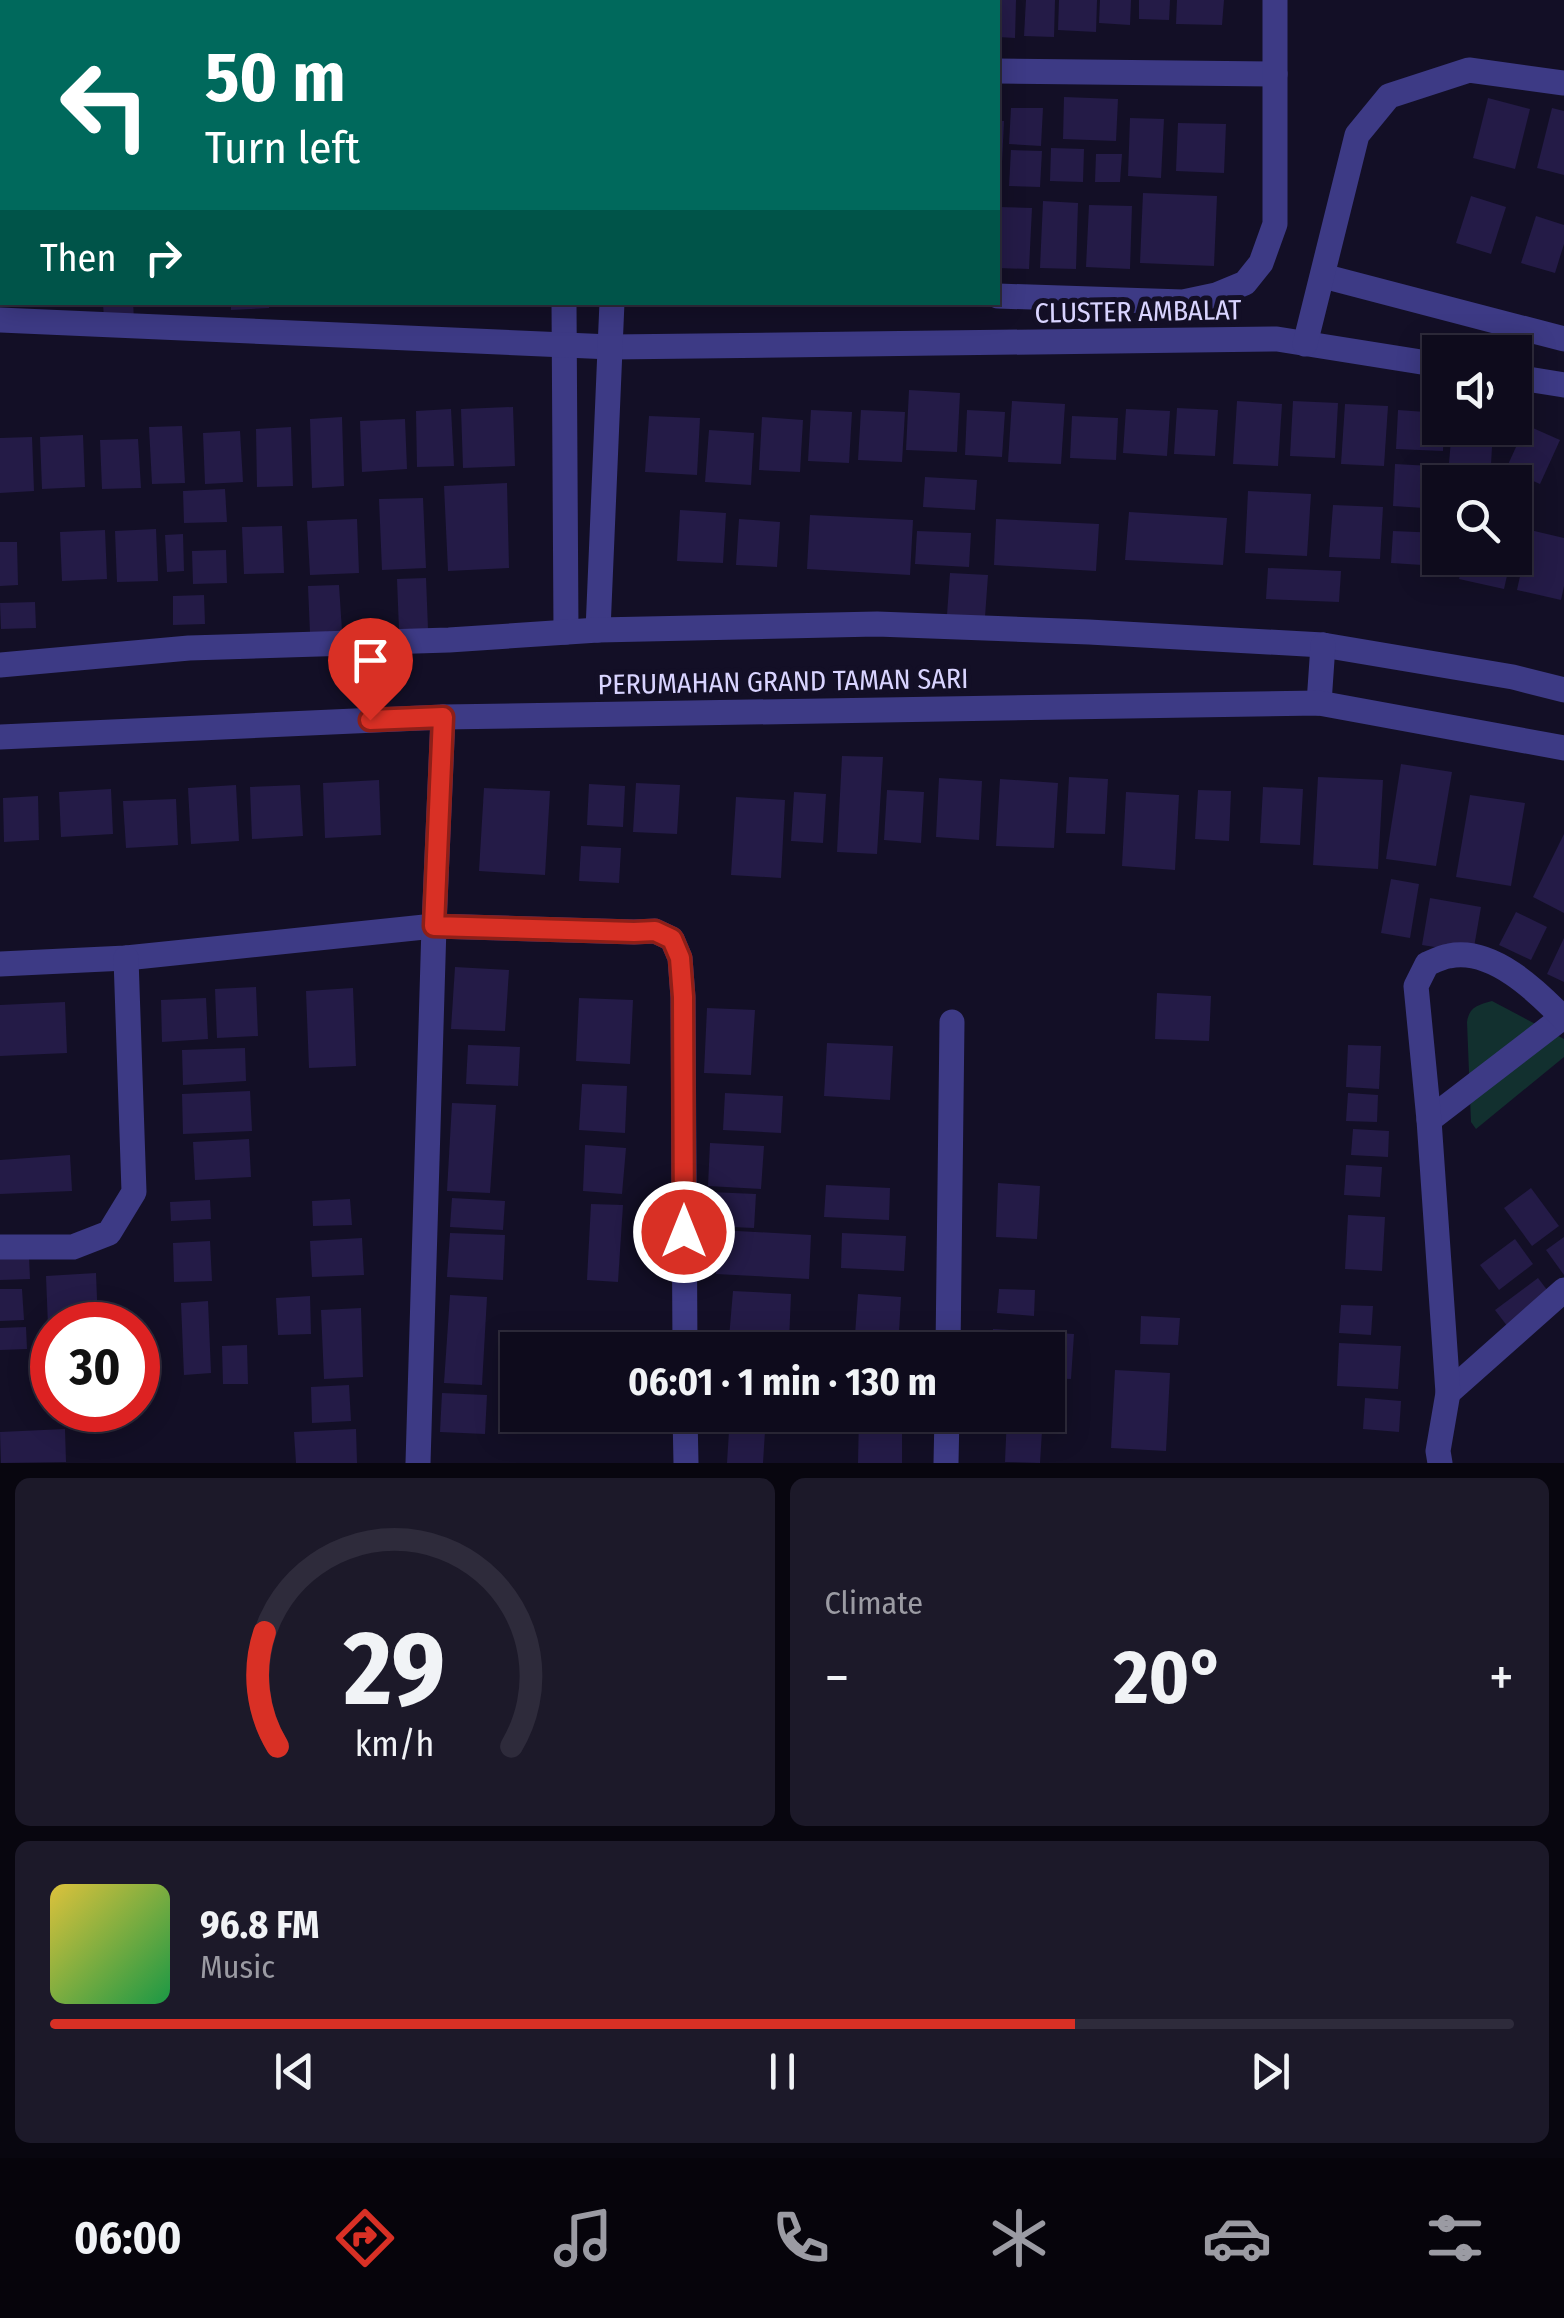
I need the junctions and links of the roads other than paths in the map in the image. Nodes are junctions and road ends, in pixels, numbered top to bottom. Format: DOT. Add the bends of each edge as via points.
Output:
graph roads {
  1 [pos="1275,0"];
  2 [pos="1000,71"];
  3 [pos="1275,74"];
  4 [pos="1564,83"];
  5 [pos="1321,285"];
  6 [pos="1000,296"];
  7 [pos="564,305"];
  8 [pos="612,305"];
  9 [pos="0,320"];
  10 [pos="1564,339"];
  11 [pos="1305,344"];
  12 [pos="564,345"];
  13 [pos="611,347"];
  14 [pos="1422,362"];
  15 [pos="1532,380"];
  16 [pos="1564,385"];
  17 [pos="598,630"];
  18 [pos="566,632"];
  19 [pos="1323,644"];
  20 [pos="0,664"];
  21 [pos="1564,690"];
  22 [pos="1318,702"];
  23 [pos="443,717"];
  24 [pos="0,737"];
  25 [pos="1564,748"];
  26 [pos="434,926"];
  27 [pos="126,958"];
  28 [pos="0,964"];
  29 [pos="1563,1018"];
  30 [pos="952,1022"];
  31 [pos="1429,1120"];
  32 [pos="0,1247"];
  33 [pos="1564,1290"];
  34 [pos="685,1332"];
  35 [pos="948,1332"];
  36 [pos="1448,1392"];
  37 [pos="686,1432"];
  38 [pos="947,1432"];
  39 [pos="418,1463"];
  40 [pos="686,1463"];
  41 [pos="946,1463"];
  42 [pos="1440,1463"];
  1 -- 3 [label="street, CLUSTER AMBALAT"];
  2 -- 3 [label="street"];
  3 -- 6 [label="street, CLUSTER AMBALAT" via="1275,224 1261,264 1245,283 1183,302"];
  4 -- 5 [label="street" via="1468,70 1389,96 1358,136"];
  5 -- 10 [label="street"];
  5 -- 11 [label="street"];
  7 -- 12 [label="street"];
  8 -- 13 [label="street"];
  9 -- 12 [label="street, CLUSTER AMBALAT"];
  11 -- 13 [label="street, CLUSTER AMBALAT"];
  11 -- 14 [label="street, CLUSTER AMBALAT"];
  12 -- 13 [label="street, CLUSTER AMBALAT"];
  12 -- 18 [label="street"];
  13 -- 17 [label="street"];
  15 -- 16 [label="street"];
  17 -- 18 [label="street"];
  17 -- 19 [label="street" via="877,624"];
  18 -- 20 [label="street" via="189,648"];
  19 -- 21 [label="street"];
  19 -- 22 [label="street"];
  22 -- 23 [label="street, PERUMAHAN GRAND TAMAN SARI"];
  22 -- 25 [label="street, PERUMAHAN GRAND TAMAN SARI"];
  23 -- 24 [label="street, PERUMAHAN GRAND TAMAN SARI"];
  23 -- 26 [label="street"];
  26 -- 27 [label="street"];
  26 -- 34 [label="street" via="655,931 672,939 683,997"];
  26 -- 39 [label="street"];
  27 -- 28 [label="street"];
  27 -- 32 [label="street" via="134,1192 109,1234 74,1247"];
  29 -- 31 [label="street"];
  29 -- 31 [label="street" via="1534,988 1480,956 1451,955 1427,964 1416,986"];
  30 -- 35 [label="street"];
  31 -- 36 [label="street"];
  33 -- 36 [label="street"];
  36 -- 42 [label="street"];
  37 -- 40 [label="street"];
  38 -- 41 [label="street"];
}
